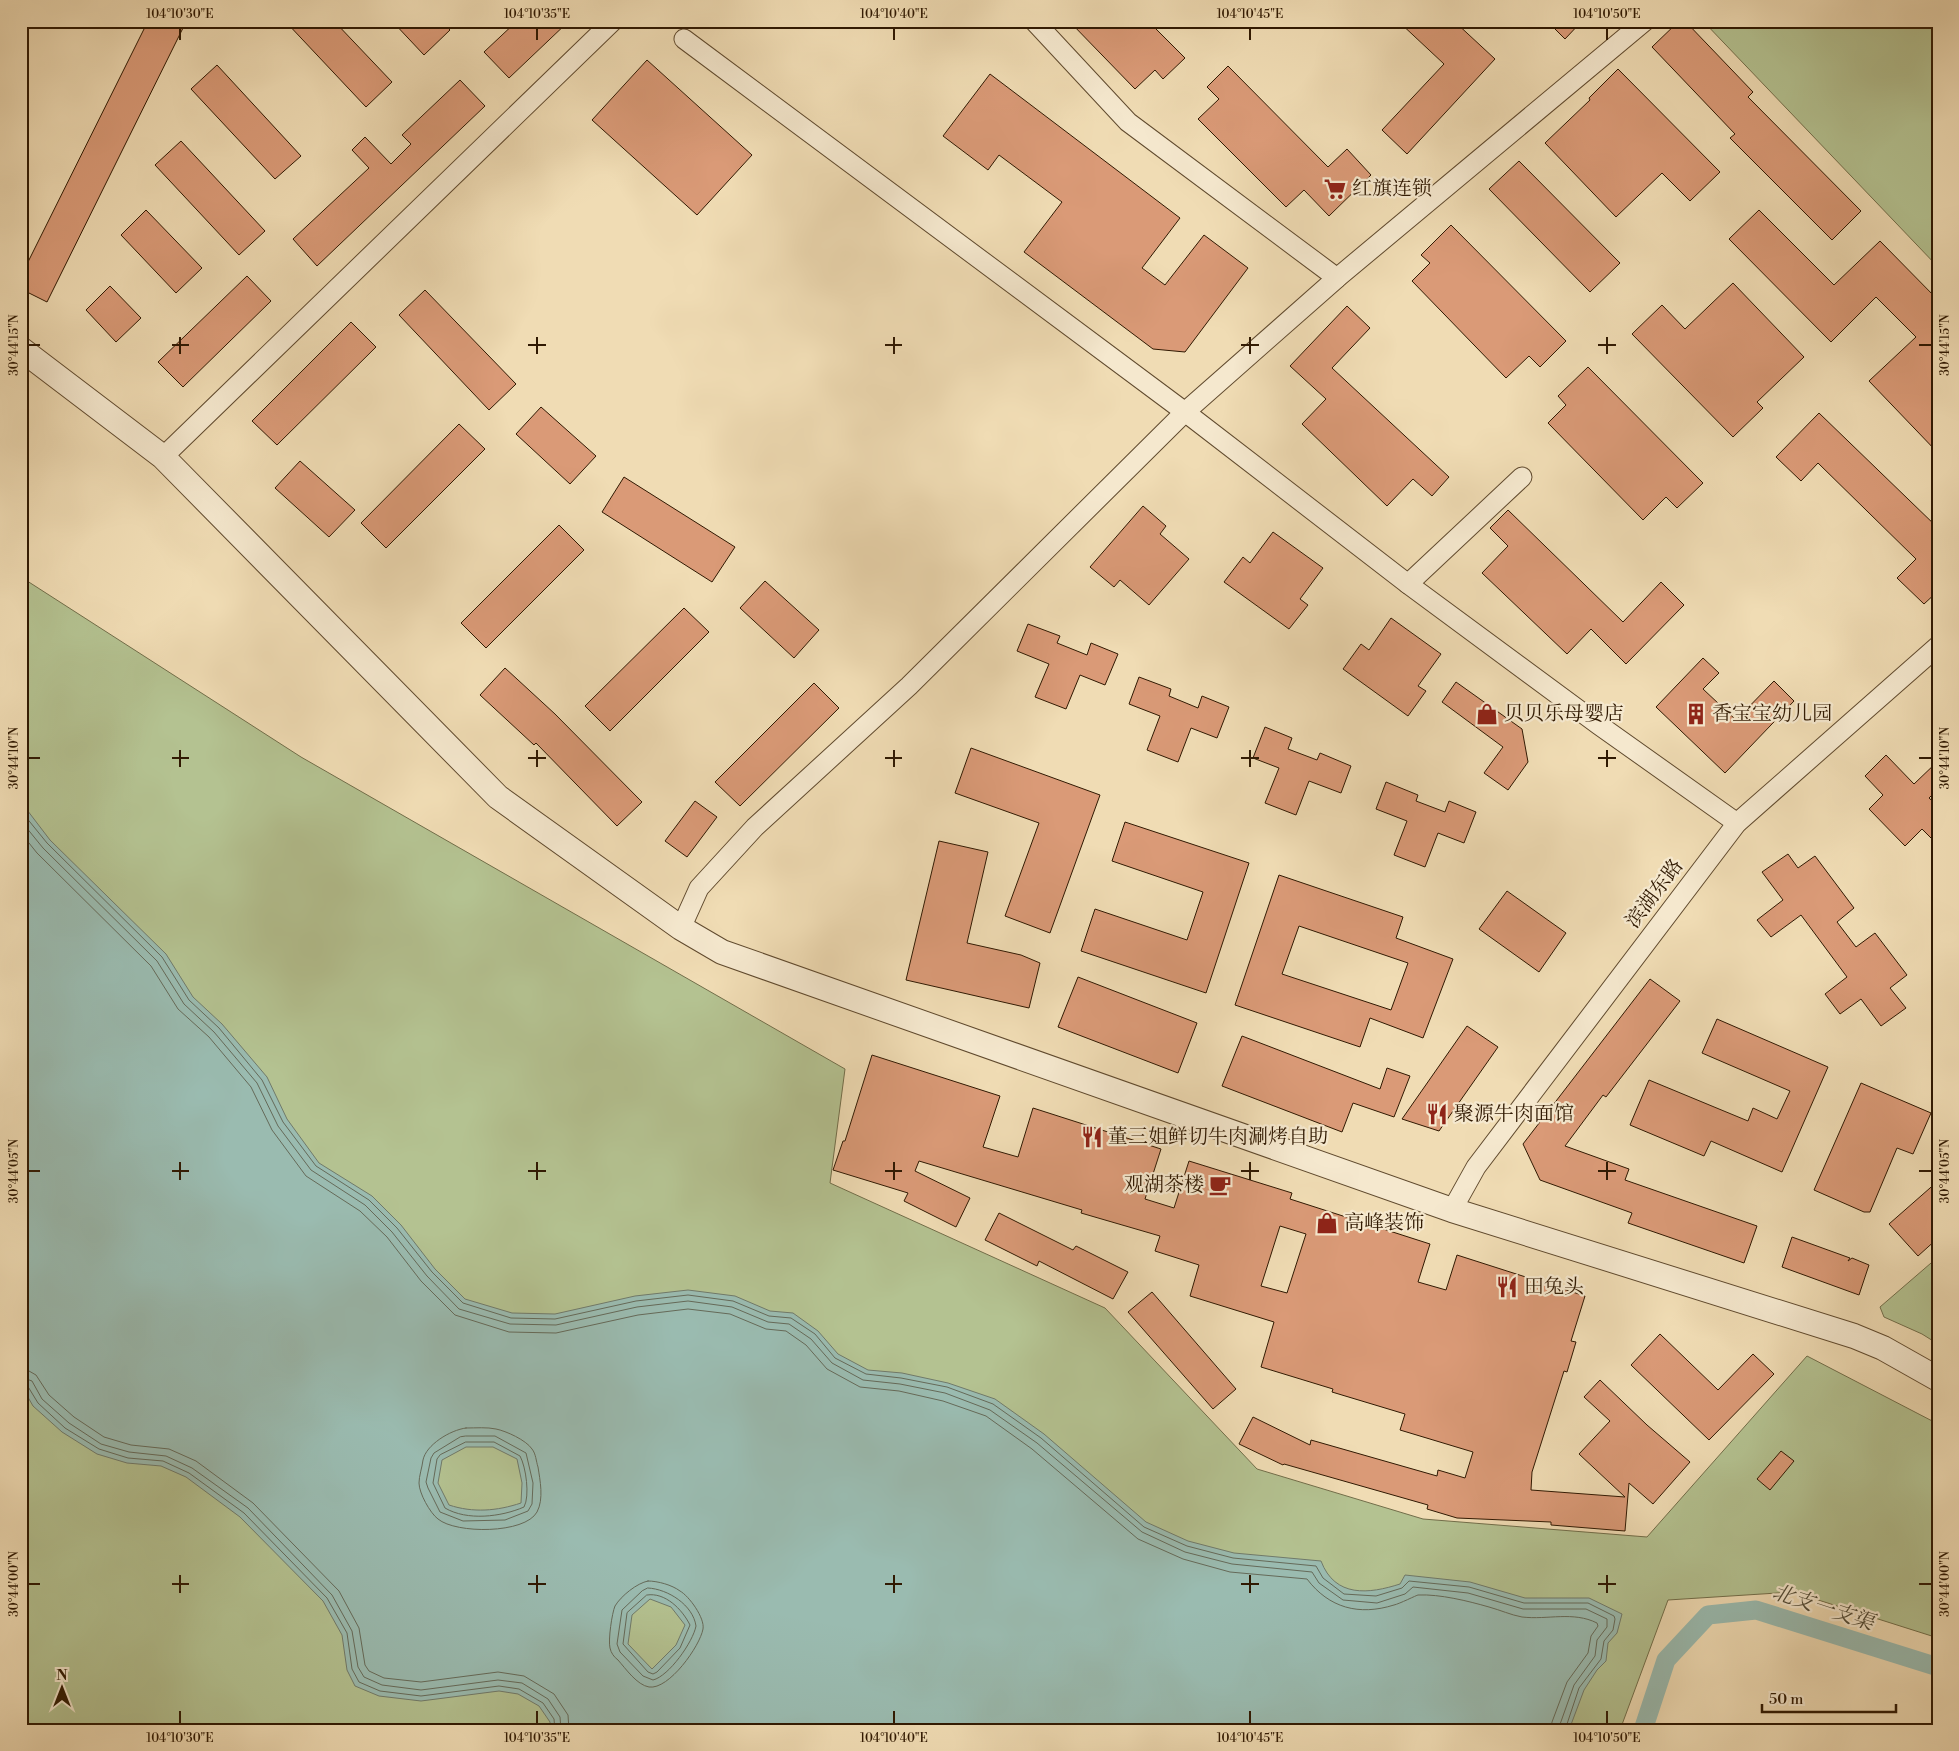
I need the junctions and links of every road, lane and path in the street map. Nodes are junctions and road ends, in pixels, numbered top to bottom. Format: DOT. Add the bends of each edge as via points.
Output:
graph roads {
  1 [pos="613,21"];
  2 [pos="1034,21"];
  3 [pos="1645,21"];
  4 [pos="684,39"];
  5 [pos="1337,278"];
  6 [pos="21,349"];
  7 [pos="1184,412"];
  8 [pos="163,457"];
  9 [pos="1522,477"];
  10 [pos="1408,584"];
  11 [pos="1938,646"];
  12 [pos="1737,823"];
  13 [pos="680,928"];
  14 [pos="1452,1210"];
  15 [pos="1938,1379"];
  1 -- 8 [label="street"];
  2 -- 5 [label="street" via="1128,122"];
  3 -- 5 [label="street"];
  4 -- 7 [label="street"];
  5 -- 7 [label="street"];
  6 -- 8 [label="street"];
  7 -- 10 [label="street"];
  7 -- 13 [label="street" via="908,686 756,827 699,888"];
  8 -- 13 [label="street" via="498,797"];
  9 -- 10 [label="street"];
  10 -- 12 [label="street"];
  11 -- 12 [label="street, 滨湖东路"];
  12 -- 14 [label="street, 滨湖东路" via="1476,1167"];
  13 -- 14 [label="street" via="722,952 790,977"];
  14 -- 15 [label="street" via="1854,1336 1883,1348"];
}
